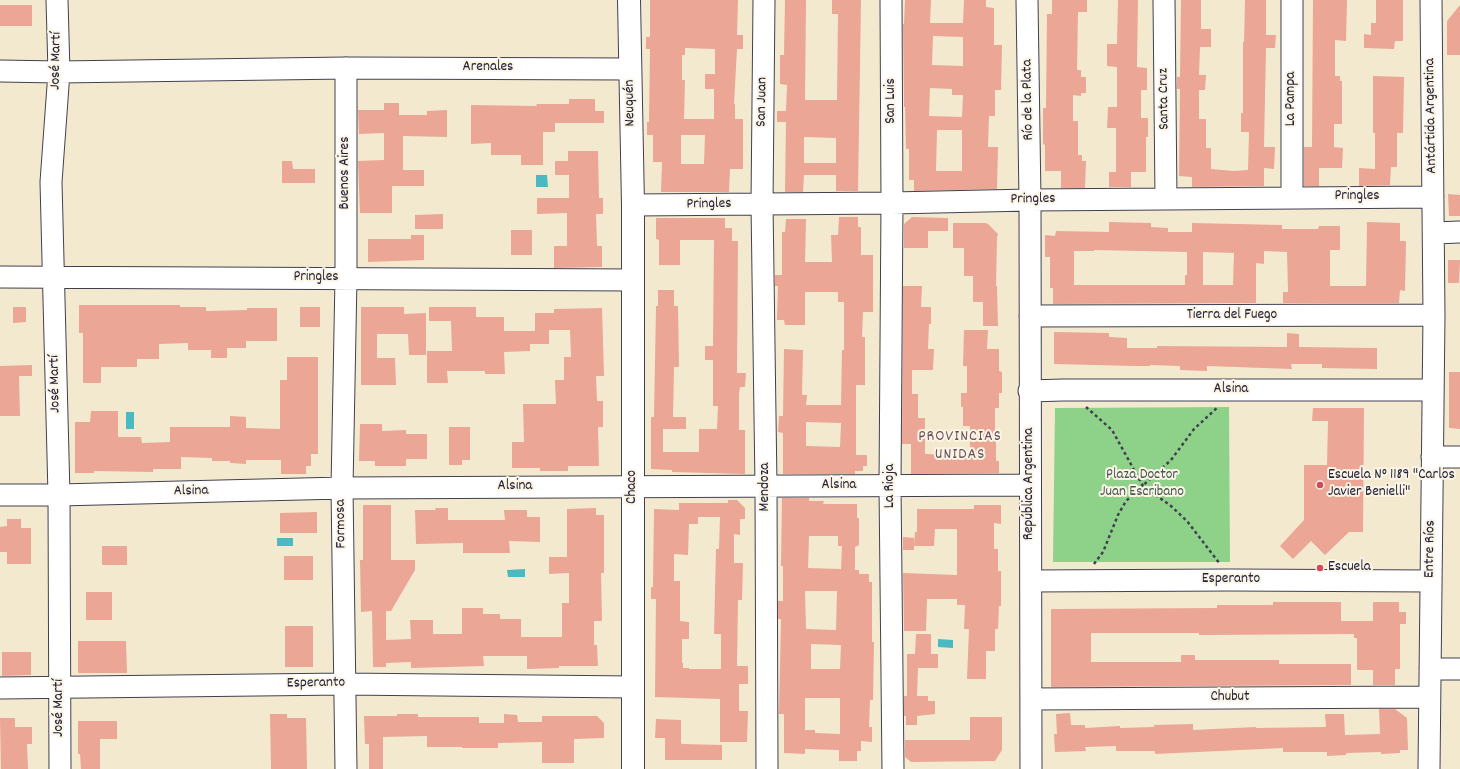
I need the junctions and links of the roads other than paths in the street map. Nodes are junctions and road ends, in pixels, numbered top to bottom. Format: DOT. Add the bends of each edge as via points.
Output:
graph roads {
  1 [pos="57,0"];
  2 [pos="629,0"];
  3 [pos="764,0"];
  4 [pos="891,0"];
  5 [pos="1027,0"];
  6 [pos="1164,0"];
  7 [pos="1292,0"];
  8 [pos="1430,0"];
  9 [pos="346,68"];
  10 [pos="630,69"];
  11 [pos="0,71"];
  12 [pos="58,72"];
  13 [pos="1292,197"];
  14 [pos="1433,197"];
  15 [pos="1166,199"];
  16 [pos="1030,200"];
  17 [pos="892,203"];
  18 [pos="762,204"];
  19 [pos="633,205"];
  20 [pos="1460,232"];
  21 [pos="1434,233"];
  22 [pos="0,277"];
  23 [pos="54,278"];
  24 [pos="346,278"];
  25 [pos="633,280"];
  26 [pos="1434,315"];
  27 [pos="1030,316"];
  28 [pos="1433,390"];
  29 [pos="1030,391"];
  30 [pos="1432,457"];
  31 [pos="1460,457"];
  32 [pos="1030,485"];
  33 [pos="633,486"];
  34 [pos="766,486"];
  35 [pos="890,486"];
  36 [pos="342,488"];
  37 [pos="0,495"];
  38 [pos="59,495"];
  39 [pos="1031,581"];
  40 [pos="1431,581"];
  41 [pos="1430,668"];
  42 [pos="1460,669"];
  43 [pos="344,684"];
  44 [pos="61,687"];
  45 [pos="632,687"];
  46 [pos="0,688"];
  47 [pos="1429,697"];
  48 [pos="1031,699"];
  49 [pos="60,769"];
  50 [pos="346,769"];
  51 [pos="633,769"];
  52 [pos="767,769"];
  53 [pos="893,769"];
  54 [pos="1031,769"];
  55 [pos="1429,769"];
  1 -- 12 [label="street, José Martí"];
  2 -- 10 [label="main road, Neuquén"];
  3 -- 18 [label="street, San Juan"];
  4 -- 17 [label="street, San Luis"];
  5 -- 16 [label="street, Río de la Plata"];
  6 -- 15 [label="street, Santa Cruz"];
  7 -- 13 [label="street, La Pampa"];
  8 -- 14 [label="street, Antártida Argentina"];
  9 -- 10 [label="street, Arenales"];
  9 -- 12 [label="street, Arenales"];
  9 -- 24 [label="street, Buenos Aires"];
  10 -- 19 [label="main road, Neuquén"];
  11 -- 12 [label="street, Arenales"];
  12 -- 23 [label="street, José Martí" via="51,182"];
  13 -- 14 [label="street, Pringles"];
  13 -- 15 [label="street, Pringles"];
  14 -- 21 [label="street, Antártida Argentina"];
  15 -- 16 [label="street, Pringles"];
  16 -- 17 [label="street, Pringles"];
  16 -- 27 [label="street, República Argentina"];
  17 -- 18 [label="street, Pringles"];
  17 -- 35 [label="street, La Rioja"];
  18 -- 19 [label="street, Pringles"];
  18 -- 34 [label="street, Mendoza"];
  19 -- 25 [label="main road, Chaco"];
  20 -- 21 [label="street"];
  21 -- 26 [label="street, Entre Ríos"];
  22 -- 23 [label="street, Pringles"];
  23 -- 24 [label="street, Pringles"];
  23 -- 38 [label="street, José Martí"];
  24 -- 25 [label="street, Pringles"];
  24 -- 36 [label="street, Formosa"];
  25 -- 33 [label="main road, Chaco"];
  26 -- 27 [label="street, Tierra del Fuego"];
  26 -- 28 [label="street, Entre Ríos"];
  27 -- 29 [label="street, República Argentina"];
  28 -- 29 [label="street, Alsina"];
  28 -- 30 [label="street, Entre Ríos"];
  29 -- 32 [label="street, República Argentina"];
  30 -- 31 [label="street"];
  30 -- 40 [label="street, Entre Ríos"];
  32 -- 35 [label="street, Alsina"];
  32 -- 39 [label="street, República Argentina"];
  33 -- 34 [label="street, Alsina"];
  33 -- 36 [label="street, Alsina"];
  33 -- 45 [label="main road, Chaco"];
  34 -- 35 [label="street, Alsina"];
  34 -- 52 [label="street, Mendoza"];
  35 -- 53 [label="street, La Rioja"];
  36 -- 38 [label="street, Alsina"];
  36 -- 43 [label="street, Formosa"];
  37 -- 38 [label="street, Alsina"];
  38 -- 44 [label="street, José Martí"];
  39 -- 40 [label="street, Esperanto"];
  39 -- 48 [label="street, República Argentina"];
  40 -- 41 [label="street, Entre Ríos"];
  41 -- 42 [label="street"];
  41 -- 47 [label="street, Entre Ríos"];
  43 -- 44 [label="street, Esperanto"];
  43 -- 45 [label="street, Esperanto"];
  43 -- 50 [label="street, Formosa"];
  44 -- 46 [label="street, Esperanto"];
  44 -- 49 [label="street, José Martí"];
  45 -- 51 [label="main road, Chaco"];
  47 -- 48 [label="street, Chubut"];
  47 -- 55 [label="street, Entre Ríos"];
  48 -- 54 [label="street, República Argentina"];
}
